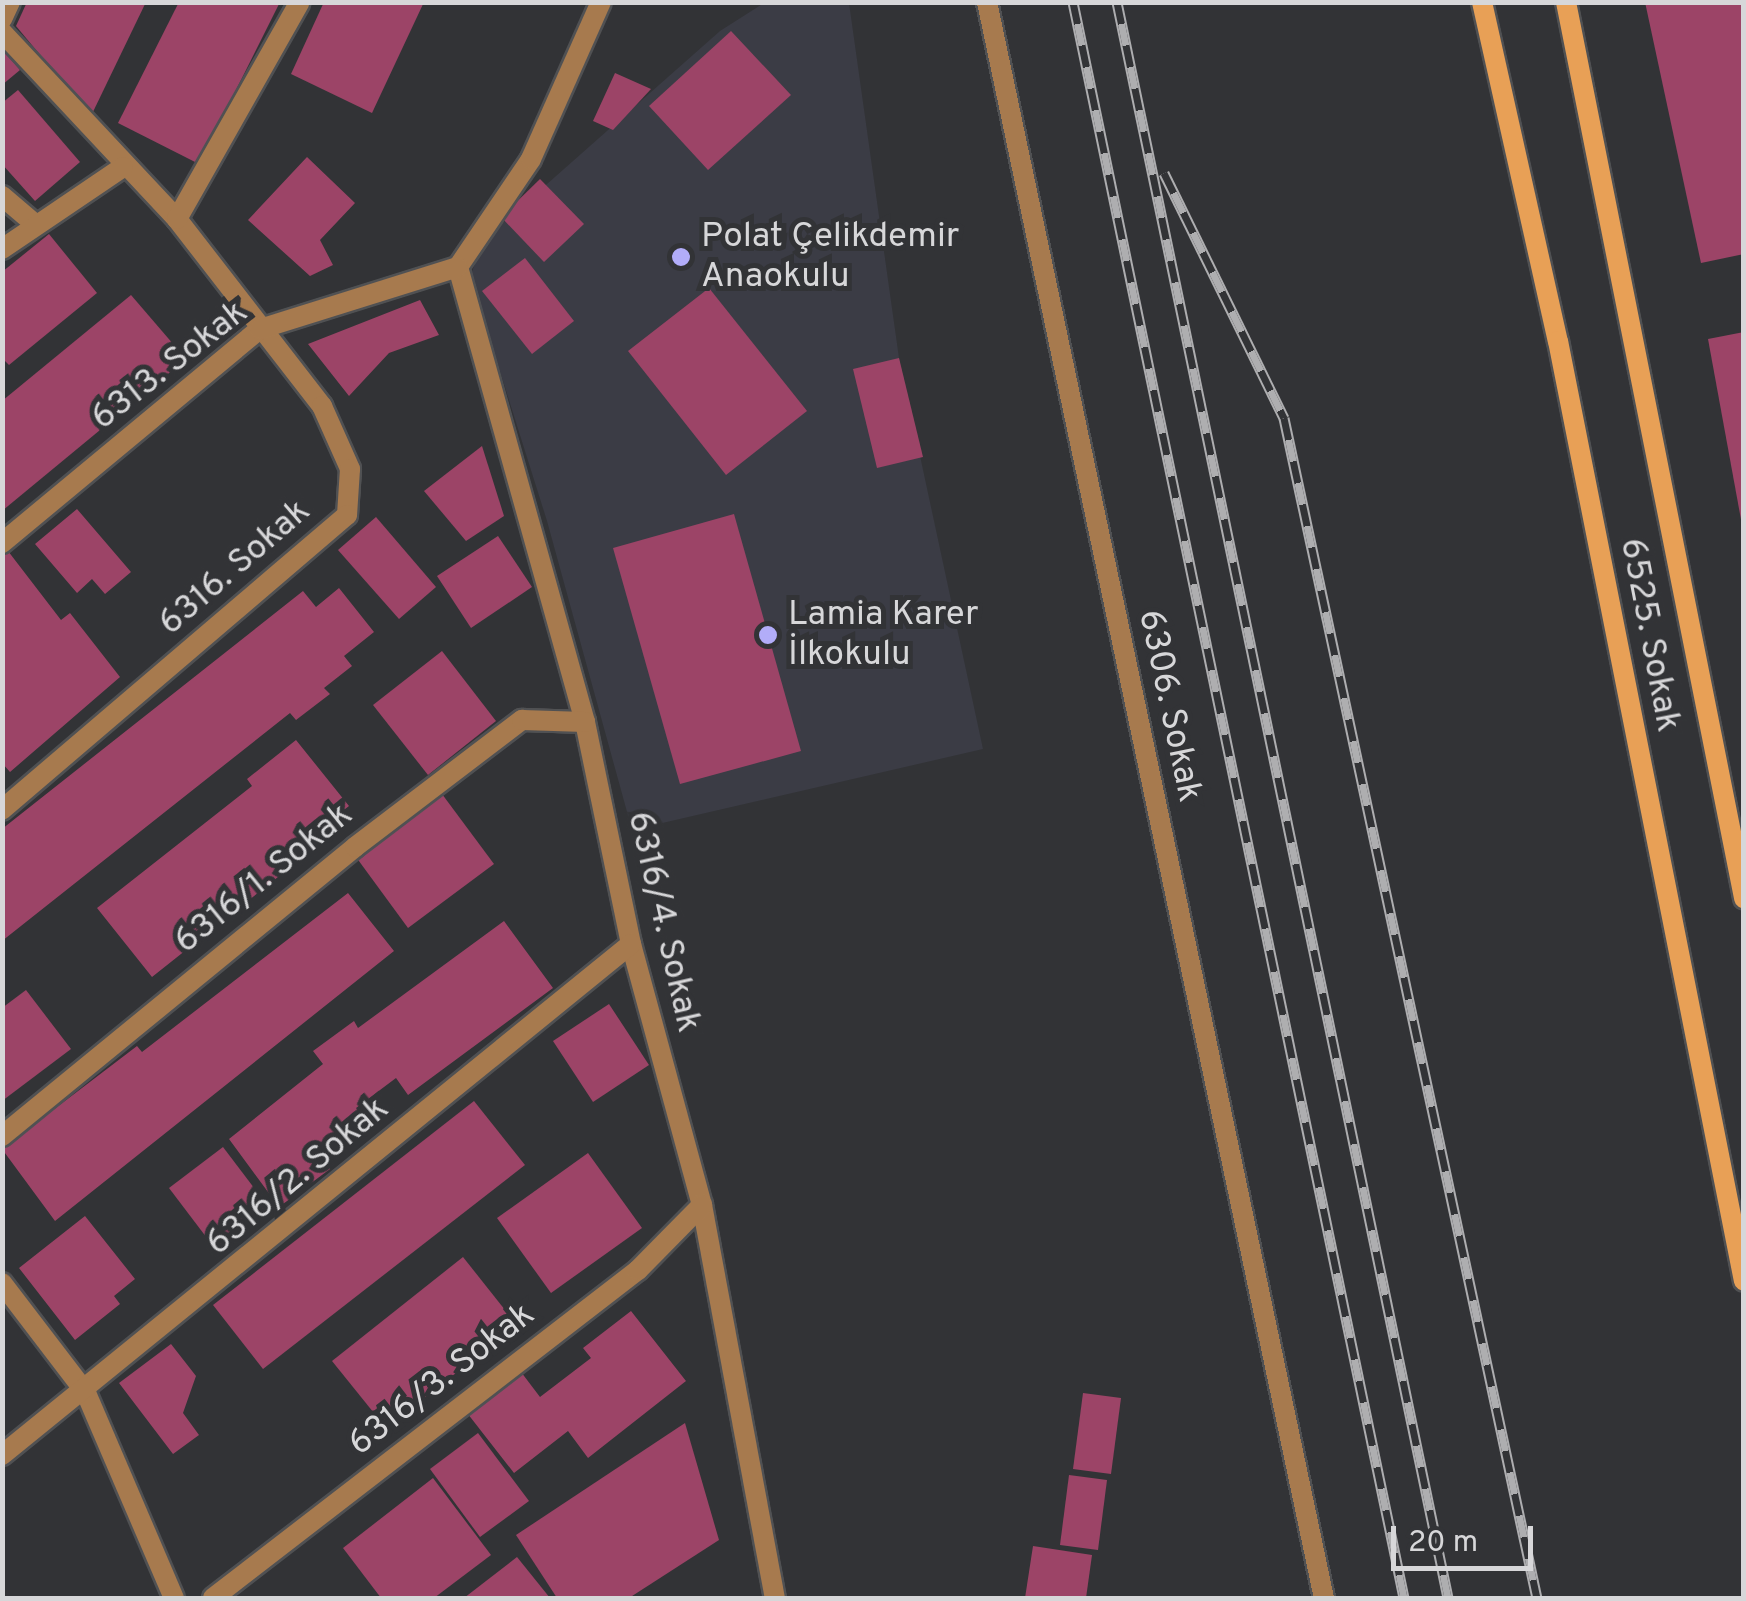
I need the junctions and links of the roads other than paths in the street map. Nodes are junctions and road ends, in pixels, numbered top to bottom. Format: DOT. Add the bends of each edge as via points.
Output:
graph roads {
  1 [pos="10,2"];
  2 [pos="300,2"];
  3 [pos="601,2"];
  4 [pos="986,2"];
  5 [pos="1482,2"];
  6 [pos="1566,2"];
  7 [pos="2,18"];
  8 [pos="2,32"];
  9 [pos="124,167"];
  10 [pos="2,196"];
  11 [pos="177,219"];
  12 [pos="35,224"];
  13 [pos="2,249"];
  14 [pos="458,267"];
  15 [pos="260,329"];
  16 [pos="2,543"];
  17 [pos="585,722"];
  18 [pos="2,810"];
  19 [pos="1744,898"];
  20 [pos="631,944"];
  21 [pos="2,1136"];
  22 [pos="702,1205"];
  23 [pos="1744,1281"];
  24 [pos="2,1284"];
  25 [pos="86,1393"];
  26 [pos="2,1455"];
  27 [pos="174,1598"];
  28 [pos="213,1598"];
  29 [pos="773,1598"];
  30 [pos="1324,1598"];
  1 -- 7 [label="street"];
  2 -- 11 [label="street"];
  3 -- 14 [label="street" via="531,158"];
  4 -- 30 [label="street, 6306. Sokak"];
  5 -- 23 [label="street, 6525. Sokak" via="1562,360"];
  6 -- 19 [label="street, 6525. Sokak"];
  8 -- 9 [label="street, 6316. Sokak"];
  9 -- 11 [label="street, 6316. Sokak"];
  9 -- 12 [label="street"];
  10 -- 12 [label="street"];
  11 -- 15 [label="street, 6316. Sokak"];
  12 -- 13 [label="street"];
  14 -- 15 [label="street, 6313. Sokak"];
  14 -- 17 [label="street, 6316/4. Sokak"];
  15 -- 16 [label="street, 6313. Sokak"];
  15 -- 18 [label="street, 6316. Sokak" via="322,406 350,469 347,515"];
  17 -- 20 [label="street, 6316/4. Sokak"];
  17 -- 21 [label="street, 6316/1. Sokak" via="522,720 355,847"];
  20 -- 22 [label="street, 6316/4. Sokak"];
  20 -- 25 [label="street, 6316/2. Sokak"];
  22 -- 28 [label="street, 6316/3. Sokak" via="638,1270"];
  22 -- 29 [label="street, 6316/4. Sokak"];
  24 -- 25 [label="street"];
  25 -- 26 [label="street, 6316/2. Sokak"];
  25 -- 27 [label="street"];
}
